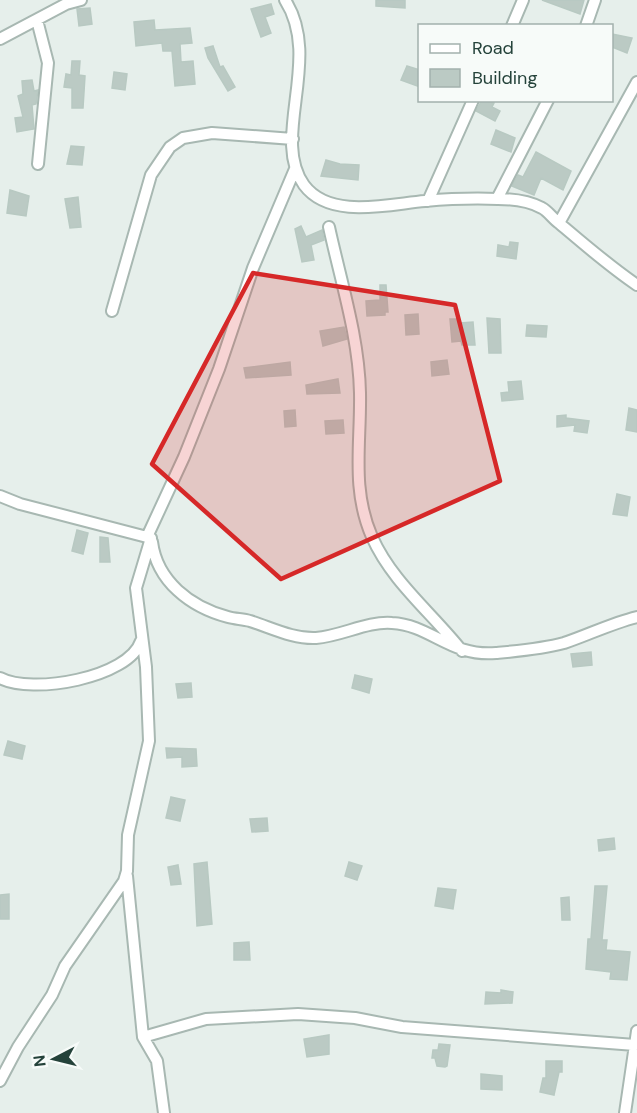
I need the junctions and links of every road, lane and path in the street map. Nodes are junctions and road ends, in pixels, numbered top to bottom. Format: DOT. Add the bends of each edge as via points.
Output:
graph roads {
  1 [pos="81,0"];
  2 [pos="285,0"];
  3 [pos="523,0"];
  4 [pos="596,0"];
  5 [pos="65,2"];
  6 [pos="37,20"];
  7 [pos="513,24"];
  8 [pos="587,24"];
  9 [pos="0,39"];
  10 [pos="637,82"];
  11 [pos="472,102"];
  12 [pos="547,102"];
  13 [pos="293,139"];
  14 [pos="38,164"];
  15 [pos="295,170"];
  16 [pos="497,199"];
  17 [pos="428,201"];
  18 [pos="559,223"];
  19 [pos="329,227"];
  20 [pos="637,285"];
  21 [pos="112,311"];
  22 [pos="0,495"];
  23 [pos="149,538"];
  24 [pos="637,617"];
  25 [pos="141,641"];
  26 [pos="463,651"];
  27 [pos="0,678"];
  28 [pos="127,871"];
  29 [pos="637,1031"];
  30 [pos="143,1036"];
  31 [pos="635,1045"];
  32 [pos="0,1081"];
  33 [pos="164,1113"];
  34 [pos="625,1113"];
  1 -- 5 [label="street"];
  2 -- 13 [label="street" via="298,31 301,52"];
  3 -- 7 [label="street"];
  4 -- 8 [label="street"];
  5 -- 6 [label="street"];
  6 -- 9 [label="street"];
  6 -- 14 [label="street" via="48,63"];
  10 -- 18 [label="street"];
  11 -- 17 [label="street"];
  12 -- 16 [label="street"];
  13 -- 15 [label="street"];
  13 -- 21 [label="street" via="212,133 183,138 170,147 151,175"];
  15 -- 17 [label="street" via="316,196 336,204 362,207"];
  15 -- 23 [label="street"];
  16 -- 17 [label="street"];
  16 -- 18 [label="street" via="543,208"];
  18 -- 20 [label="street"];
  19 -- 26 [label="street" via="357,367 357,486 364,517 396,578"];
  22 -- 23 [label="street" via="32,508"];
  23 -- 25 [label="street" via="136,588"];
  23 -- 26 [label="street" via="154,559 166,579 196,604 226,616 303,638 392,622"];
  24 -- 26 [label="street" via="548,646 495,653"];
  25 -- 27 [label="street" via="138,651 112,670 30,686"];
  25 -- 28 [label="street" via="149,741 128,836"];
  28 -- 30 [label="street"];
  28 -- 32 [label="street" via="65,966"];
  29 -- 31 [label="street"];
  30 -- 31 [label="street" via="206,1019 298,1014 355,1018 402,1027"];
  30 -- 33 [label="street" via="157,1061"];
  31 -- 34 [label="street"];
}
